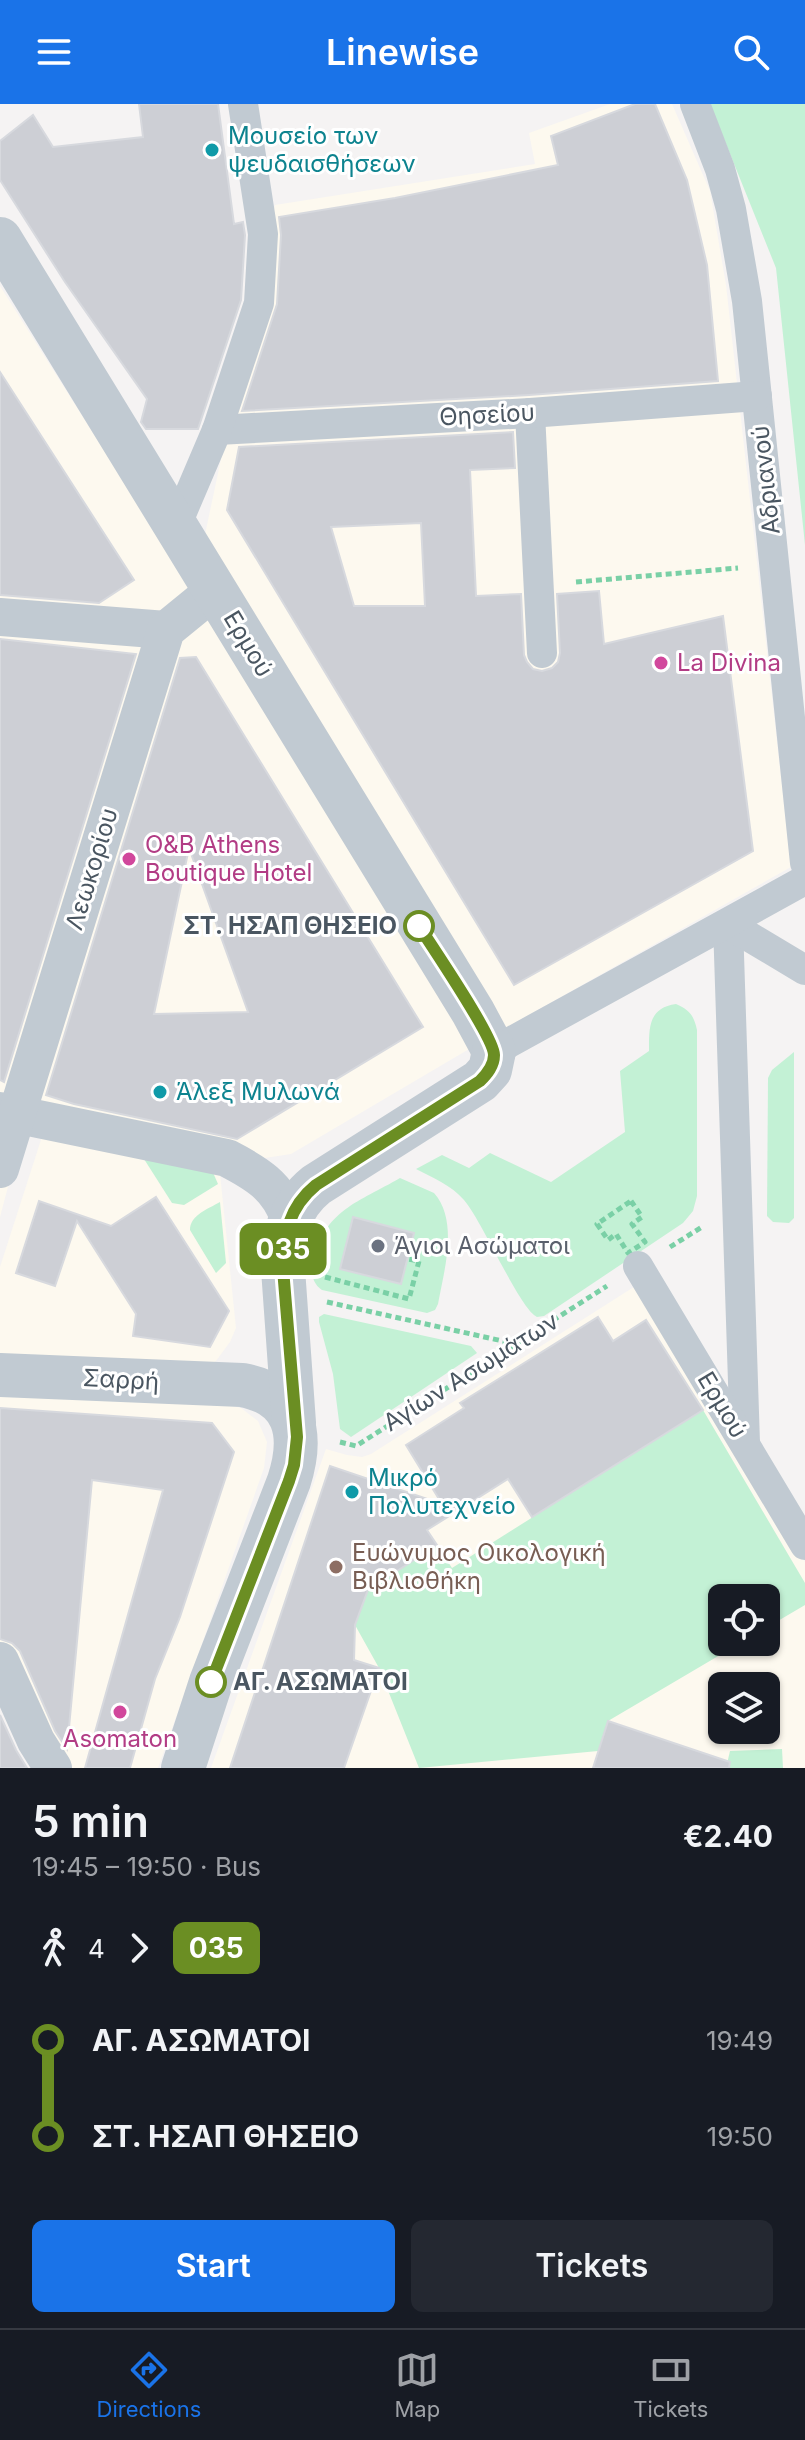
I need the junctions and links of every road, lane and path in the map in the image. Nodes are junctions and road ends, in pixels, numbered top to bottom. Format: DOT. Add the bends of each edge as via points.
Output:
graph roads {
  1 [pos="243,104"];
  2 [pos="695,104"];
  3 [pos="5,258"];
  4 [pos="757,396"];
  5 [pos="530,413"];
  6 [pos="217,430"];
  7 [pos="176,526"];
  8 [pos="774,565"];
  9 [pos="539,586"];
  10 [pos="215,590"];
  11 [pos="0,617"];
  12 [pos="166,630"];
  13 [pos="542,653"];
  14 [pos="805,863"];
  15 [pos="805,880"];
  16 [pos="728,924"];
  17 [pos="805,970"];
  18 [pos="494,1051"];
  19 [pos="8,1113"];
  20 [pos="0,1169"];
  21 [pos="286,1208"];
  22 [pos="616,1234"];
  23 [pos="408,1259"];
  24 [pos="638,1266"];
  25 [pos="313,1274"];
  26 [pos="608,1286"];
  27 [pos="321,1301"];
  28 [pos="516,1344"];
  29 [pos="0,1375"];
  30 [pos="242,1385"];
  31 [pos="308,1434"];
  32 [pos="745,1443"];
  33 [pos="805,1545"];
  34 [pos="0,1661"];
  35 [pos="53,1768"];
  36 [pos="183,1768"];
  1 -- 6 [label="street" via="263,234 259,303"];
  2 -- 4 [label="street, Αδριανού" via="731,209"];
  3 -- 7 [label="street, Ερμού"];
  4 -- 5 [label="street, Θησείου"];
  4 -- 8 [label="street, Αδριανού"];
  5 -- 6 [label="street, Θησείου"];
  5 -- 9 [label="street"];
  6 -- 7 [label="street"];
  7 -- 10 [label="street, Ερμού"];
  8 -- 9 [label="path"];
  8 -- 14 [label="street, Αδριανού"];
  9 -- 13 [label="street"];
  10 -- 12 [label="street"];
  10 -- 18 [label="street, Ερμού"];
  11 -- 12 [label="street"];
  12 -- 19 [label="street, Λεωκορίου"];
  15 -- 16 [label="street"];
  16 -- 17 [label="street"];
  16 -- 18 [label="street"];
  16 -- 32 [label="street"];
  18 -- 21 [label="street" via="490,1070 480,1081"];
  19 -- 20 [label="street, Λεωκορίου"];
  19 -- 21 [label="street" via="227,1158 252,1171"];
  21 -- 30 [label="street" via="274,1214 269,1248 273,1338 265,1364"];
  21 -- 31 [label="street" via="283,1269"];
  22 -- 22 [label="path" via="608,1240 597,1224 631,1201 642,1217 632,1224 645,1242 628,1253"];
  23 -- 25 [label="path" via="419,1261 409,1299"];
  24 -- 32 [label="street, Ερμού"];
  26 -- 28 [label="path, Αγίων Ασωμάτων"];
  27 -- 28 [label="path"];
  28 -- 31 [label="path, Αγίων Ασωμάτων" via="356,1446"];
  29 -- 30 [label="street, Σαρρή"];
  30 -- 31 [label="street" via="273,1395"];
  31 -- 36 [label="street"];
  32 -- 33 [label="street, Ερμού"];
  34 -- 35 [label="street"];
}
